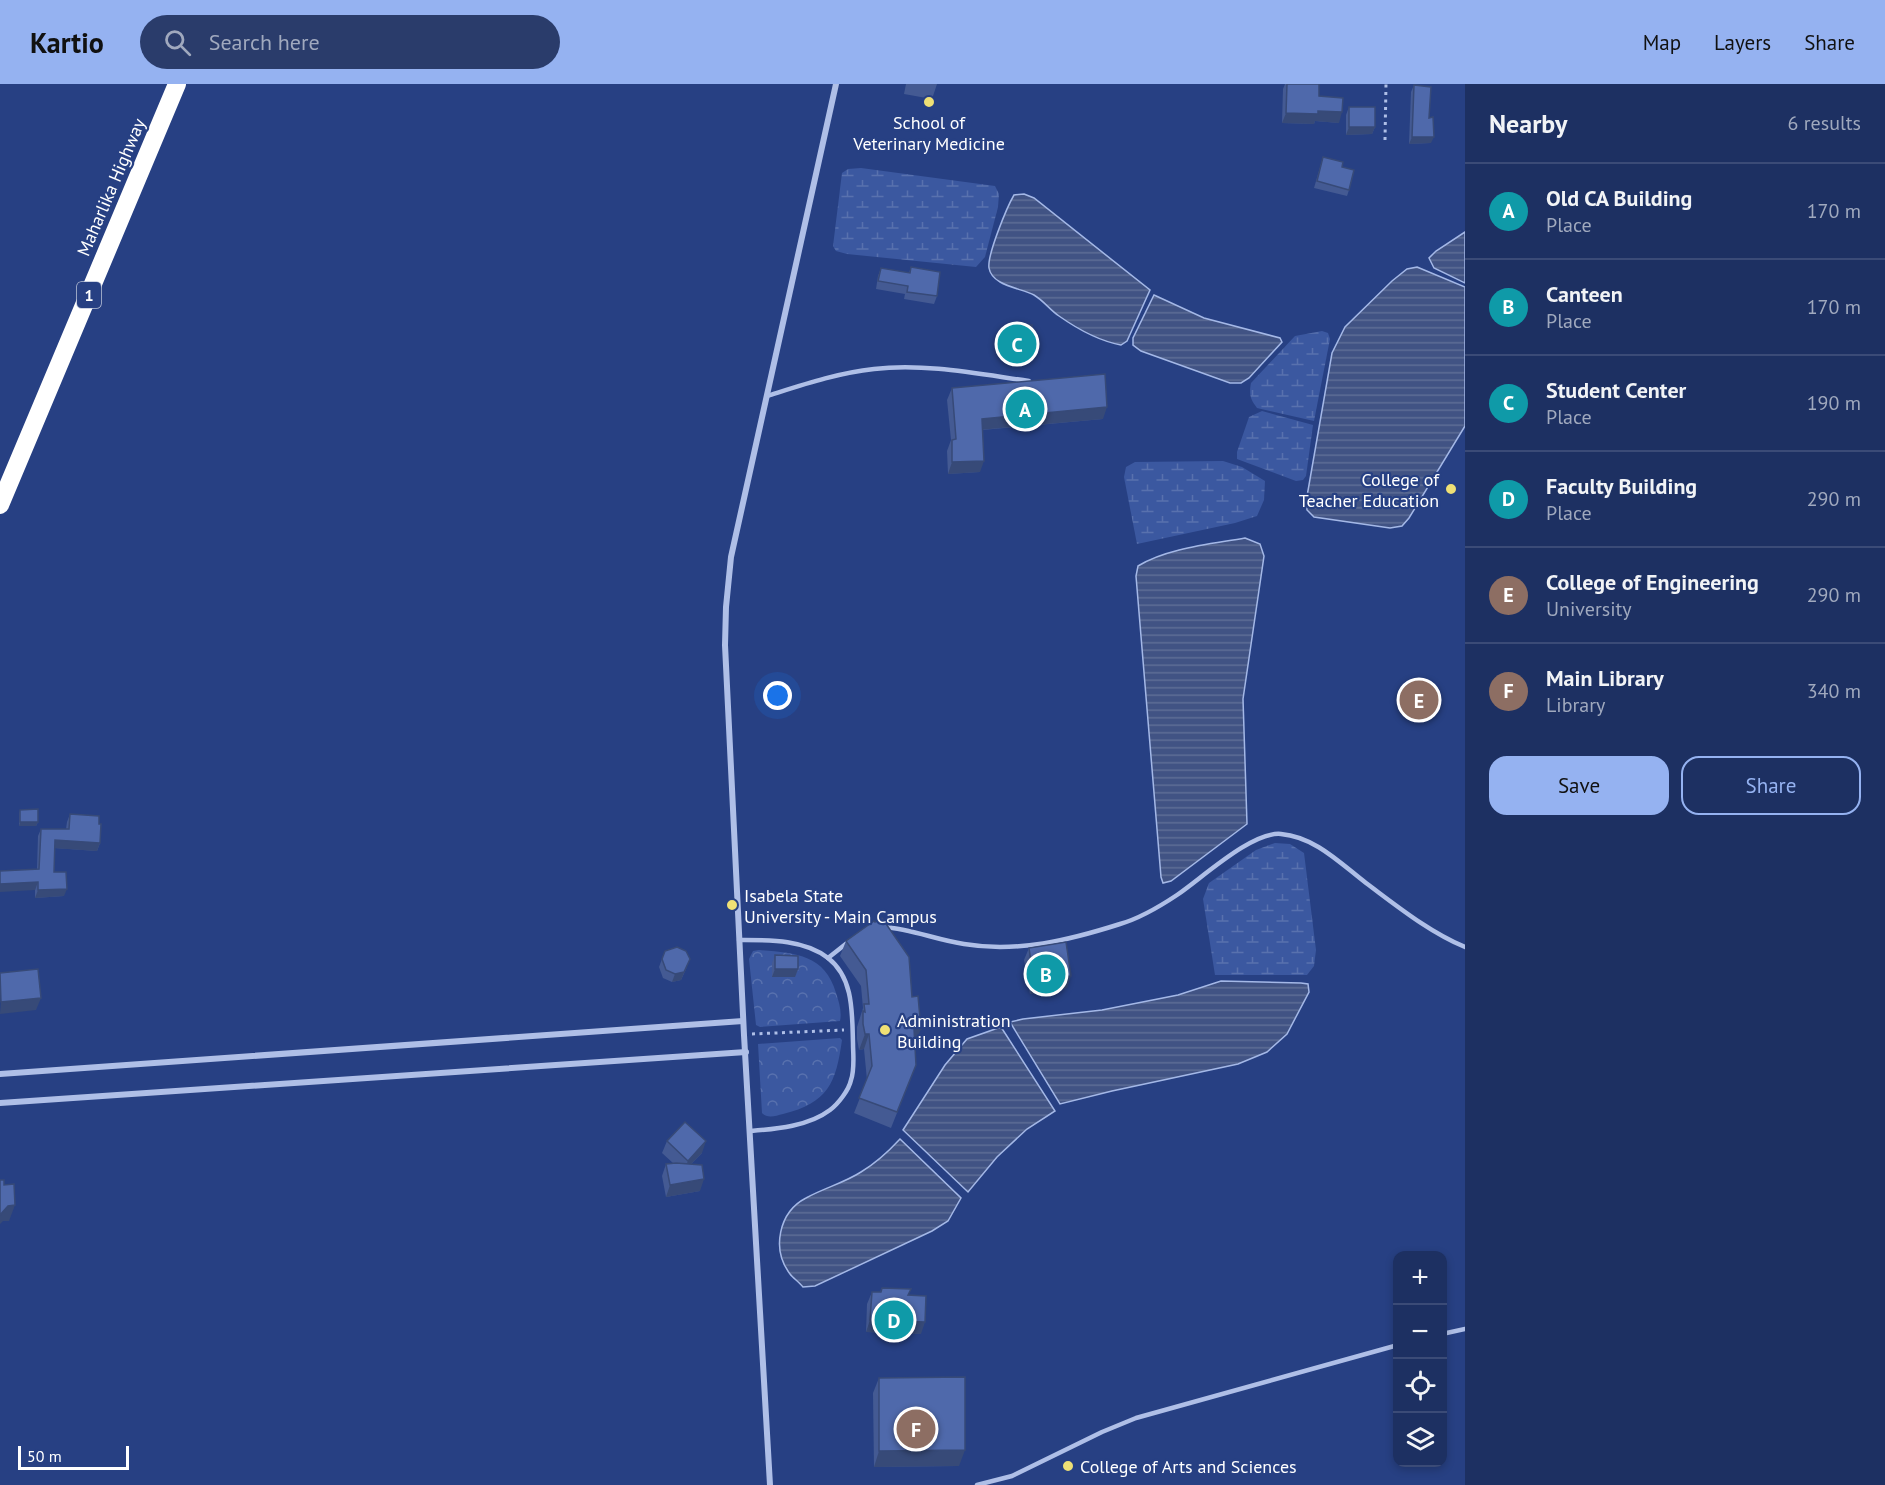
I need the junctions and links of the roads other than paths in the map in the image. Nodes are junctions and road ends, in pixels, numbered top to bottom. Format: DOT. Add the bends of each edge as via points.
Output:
graph roads {
  1 [pos="177,84"];
  2 [pos="836,84"];
  3 [pos="1029,381"];
  4 [pos="767,396"];
  5 [pos="0,505"];
  6 [pos="879,927"];
  7 [pos="739,940"];
  8 [pos="852,940"];
  9 [pos="1465,947"];
  10 [pos="828,957"];
  11 [pos="743,1021"];
  12 [pos="746,1052"];
  13 [pos="0,1074"];
  14 [pos="0,1103"];
  15 [pos="751,1131"];
  16 [pos="1465,1329"];
  17 [pos="1447,1333"];
  18 [pos="1393,1346"];
  19 [pos="770,1485"];
  20 [pos="977,1485"];
  1 -- 5 [label="highway, Maharlika Highway / 1"];
  2 -- 4 [label="street"];
  3 -- 4 [label="lane" via="945,370 876,369 818,380"];
  4 -- 7 [label="street" via="731,557 726,607"];
  6 -- 9 [label="lane" via="1002,948 1045,944 1149,913 1244,846 1271,833 1322,848 1399,908"];
  7 -- 10 [label="lane" via="797,944"];
  7 -- 11 [label="street"];
  8 -- 10 [label="lane"];
  10 -- 15 [label="lane" via="845,981 852,1005 851,1080 831,1110 797,1124"];
  11 -- 12 [label="street"];
  11 -- 13 [label="street"];
  12 -- 14 [label="street"];
  12 -- 15 [label="street"];
  15 -- 19 [label="street"];
  16 -- 17 [label="lane"];
  18 -- 20 [label="lane" via="1136,1418 1021,1472"];
}
